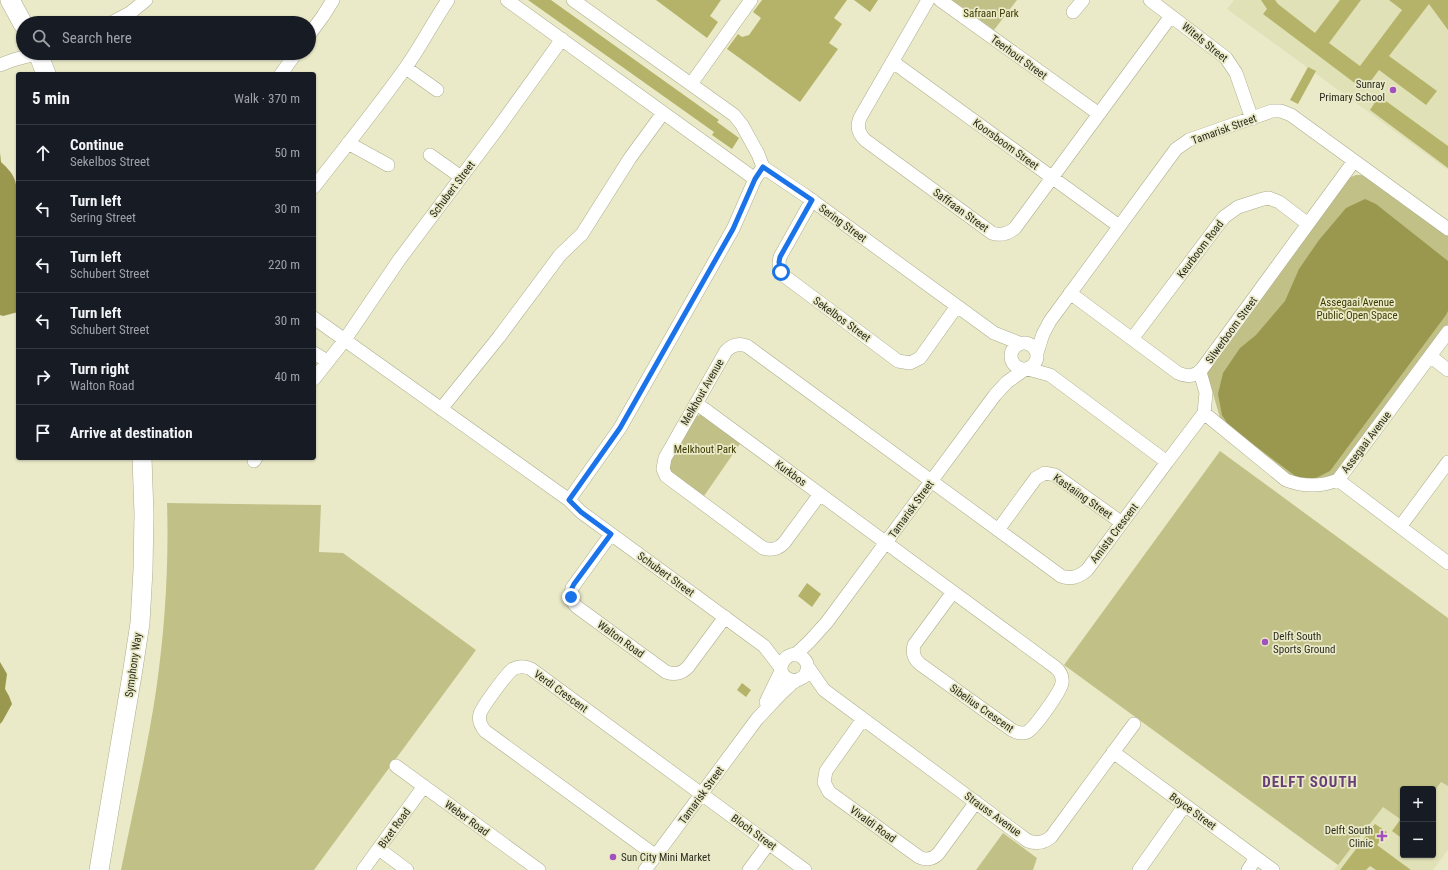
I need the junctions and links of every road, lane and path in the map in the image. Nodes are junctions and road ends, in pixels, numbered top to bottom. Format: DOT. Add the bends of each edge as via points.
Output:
graph roads {
  1 [pos="10,0"];
  2 [pos="146,0"];
  3 [pos="333,0"];
  4 [pos="448,0"];
  5 [pos="507,0"];
  6 [pos="573,0"];
  7 [pos="751,0"];
  8 [pos="928,0"];
  9 [pos="940,0"];
  10 [pos="1083,0"];
  11 [pos="1150,0"];
  12 [pos="1073,12"];
  13 [pos="19,16"];
  14 [pos="124,16"];
  15 [pos="1171,16"];
  16 [pos="316,26"];
  17 [pos="562,39"];
  18 [pos="16,59"];
  19 [pos="41,60"];
  20 [pos="291,60"];
  21 [pos="893,62"];
  22 [pos="0,66"];
  23 [pos="406,68"];
  24 [pos="45,72"];
  25 [pos="282,72"];
  26 [pos="691,84"];
  27 [pos="437,90"];
  28 [pos="663,113"];
  29 [pos="1098,114"];
  30 [pos="1252,119"];
  31 [pos="348,143"];
  32 [pos="430,155"];
  33 [pos="1354,161"];
  34 [pos="388,165"];
  35 [pos="763,167"];
  36 [pos="461,177"];
  37 [pos="1052,177"];
  38 [pos="755,179"];
  39 [pos="316,184"];
  40 [pos="812,200"];
  41 [pos="1308,224"];
  42 [pos="1119,226"];
  43 [pos="1448,230"];
  44 [pos="1070,293"];
  45 [pos="957,306"];
  46 [pos="316,320"];
  47 [pos="1050,321"];
  48 [pos="1448,332"];
  49 [pos="994,333"];
  50 [pos="1132,339"];
  51 [pos="344,341"];
  52 [pos="1022,343"];
  53 [pos="316,354"];
  54 [pos="1037,355"];
  55 [pos="1430,356"];
  56 [pos="1010,358"];
  57 [pos="327,361"];
  58 [pos="1026,369"];
  59 [pos="1448,370"];
  60 [pos="1200,372"];
  61 [pos="1050,375"];
  62 [pos="316,376"];
  63 [pos="995,395"];
  64 [pos="696,403"];
  65 [pos="441,409"];
  66 [pos="1204,413"];
  67 [pos="142,460"];
  68 [pos="1167,462"];
  69 [pos="1448,462"];
  70 [pos="1338,480"];
  71 [pos="931,481"];
  72 [pos="820,494"];
  73 [pos="569,500"];
  74 [pos="1122,523"];
  75 [pos="1400,527"];
  76 [pos="998,530"];
  77 [pos="611,534"];
  78 [pos="886,543"];
  79 [pos="1448,563"];
  80 [pos="953,592"];
  81 [pos="725,617"];
  82 [pos="827,622"];
  83 [pos="764,646"];
  84 [pos="793,655"];
  85 [pos="808,666"];
  86 [pos="781,669"];
  87 [pos="796,681"];
  88 [pos="824,690"];
  89 [pos="757,719"];
  90 [pos="863,719"];
  91 [pos="1134,724"];
  92 [pos="1113,752"];
  93 [pos="396,766"];
  94 [pos="424,786"];
  95 [pos="702,794"];
  96 [pos="976,802"];
  97 [pos="1185,805"];
  98 [pos="769,843"];
  99 [pos="378,849"];
  100 [pos="656,856"];
  101 [pos="1256,858"];
  102 [pos="99,870"];
  103 [pos="363,870"];
  104 [pos="407,870"];
  105 [pos="538,870"];
  106 [pos="645,870"];
  107 [pos="749,870"];
  108 [pos="806,870"];
  109 [pos="1139,870"];
  110 [pos="1248,870"];
  111 [pos="1273,870"];
  1 -- 13 [label="main road"];
  2 -- 14 [label="street"];
  3 -- 16 [label="street"];
  4 -- 23 [label="street"];
  5 -- 17 [label="street"];
  6 -- 26 [label="street"];
  7 -- 26 [label="street"];
  8 -- 21 [label="street, Saffraan Street"];
  9 -- 29 [label="street, Teerhout Street"];
  10 -- 12 [label="street"];
  11 -- 15 [label="street, Witels Street"];
  15 -- 29 [label="street, Saffraan Street"];
  15 -- 30 [label="street, Witels Street" via="1230,62"];
  17 -- 28 [label="street"];
  17 -- 36 [label="street, Schubert Street"];
  18 -- 22 [label="street"];
  19 -- 24 [label="main road"];
  20 -- 25 [label="street"];
  21 -- 37 [label="street, Koorsboom Street"];
  21 -- 37 [label="street, Saffraan Street" via="860,116 859,133 985,228 999,235 1012,231"];
  23 -- 27 [label="street"];
  23 -- 31 [label="street"];
  26 -- 35 [label="street" via="738,119"];
  28 -- 38 [label="street"];
  28 -- 65 [label="street" via="630,158 582,234 560,255"];
  29 -- 37 [label="street, Saffraan Street"];
  30 -- 33 [label="street, Tamarisk Street" via="1272,112 1286,112"];
  30 -- 42 [label="street, Tamarisk Street" via="1190,140 1176,149"];
  31 -- 34 [label="street"];
  31 -- 39 [label="street"];
  32 -- 36 [label="street"];
  33 -- 41 [label="street, Silwerboom Street"];
  33 -- 43 [label="street, Tamarisk Street"];
  35 -- 38 [label="street"];
  35 -- 40 [label="street, Sering Street"];
  36 -- 51 [label="street, Schubert Street"];
  37 -- 42 [label="street, Koorsboom Street"];
  38 -- 73 [label="street" via="733,229 620,428"];
  40 -- 45 [label="street, Sering Street"];
  40 -- 45 [label="street, Sekelbos Street" via="780,257 781,272 898,361 910,363 917,360"];
  41 -- 50 [label="street, Keurboom Road" via="1279,202 1269,198 1231,211"];
  41 -- 60 [label="street, Silwerboom Street"];
  42 -- 44 [label="street, Tamarisk Street"];
  44 -- 47 [label="street, Tamarisk Street"];
  44 -- 50 [label="street, Silwerboom Street"];
  45 -- 49 [label="street, Sering Street"];
  46 -- 51 [label="street, Schubert Street"];
  47 -- 52 [label="street, Tamarisk Street"];
  47 -- 54 [label="street, Tamarisk Street"];
  48 -- 55 [label="street, Assegaai Avenue"];
  49 -- 52 [label="street, Sering Street"];
  49 -- 56 [label="street, Sering Street"];
  50 -- 60 [label="street, Silwerboom Street" via="1183,375 1192,376"];
  51 -- 57 [label="street, Schubert Street"];
  51 -- 65 [label="street, Schubert Street"];
  52 -- 54 [label="street" via="1032,346"];
  52 -- 56 [label="street" via="1013,350"];
  53 -- 57 [label="street"];
  54 -- 58 [label="street" via="1036,362"];
  54 -- 61 [label="street"];
  55 -- 59 [label="street"];
  55 -- 70 [label="street, Assegaai Avenue"];
  56 -- 58 [label="street" via="1014,366"];
  56 -- 63 [label="street, Tamarisk Street"];
  57 -- 62 [label="street, Schubert Street"];
  58 -- 61 [label="street"];
  58 -- 63 [label="street, Tamarisk Street" via="1007,382"];
  60 -- 66 [label="street" via="1206,393"];
  61 -- 68 [label="street"];
  63 -- 71 [label="street, Tamarisk Street"];
  64 -- 71 [label="street, Melkhout Avenue" via="726,351 733,346 748,346"];
  64 -- 72 [label="street, Kurkbos"];
  64 -- 72 [label="street, Melkhout Avenue" via="665,458 663,469 669,479 703,504 763,548 772,550 784,543"];
  65 -- 73 [label="street, Schubert Street"];
  66 -- 68 [label="street, Amista Crescent"];
  66 -- 70 [label="street" via="1294,484 1313,486"];
  67 -- 102 [label="main road, Symphony Way" via="144,514 140,623"];
  68 -- 74 [label="street, Amista Crescent"];
  69 -- 75 [label="street"];
  70 -- 75 [label="street, Assegaai Avenue"];
  71 -- 76 [label="street, Amista Crescent"];
  71 -- 78 [label="street, Tamarisk Street"];
  72 -- 78 [label="street, Kurkbos"];
  73 -- 77 [label="street, Schubert Street"];
  74 -- 76 [label="street, Amista Crescent" via="1087,570 1079,576 1070,578 1061,576"];
  74 -- 76 [label="street, Kastaiing Street" via="1055,475 1045,473 1036,478"];
  75 -- 79 [label="street, Assegaai Avenue"];
  77 -- 81 [label="street, Schubert Street"];
  77 -- 81 [label="street, Walton Road" via="572,588 571,597 574,604 590,617 672,674 688,668"];
  78 -- 80 [label="street, Sibelius Crescent"];
  78 -- 82 [label="street, Tamarisk Street"];
  80 -- 80 [label="street, Sibelius Crescent" via="1060,673 1063,681 1060,690 1027,732 1018,733 1012,730 917,662 914,645"];
  81 -- 83 [label="street, Schubert Street"];
  82 -- 84 [label="street, Tamarisk Street"];
  82 -- 85 [label="street, Tamarisk Street"];
  83 -- 84 [label="street, Schubert Street"];
  83 -- 86 [label="street, Schubert Street"];
  84 -- 85 [label="street" via="805,659"];
  84 -- 86 [label="street" via="784,660"];
  85 -- 87 [label="street" via="805,676"];
  85 -- 88 [label="street, Strauss Avenue"];
  86 -- 87 [label="street" via="786,678"];
  86 -- 89 [label="street, Tamarisk Street"];
  87 -- 88 [label="street, Strauss Avenue"];
  87 -- 89 [label="street, Tamarisk Street"];
  88 -- 90 [label="street, Strauss Avenue"];
  89 -- 95 [label="street, Tamarisk Street"];
  90 -- 96 [label="street, Strauss Avenue"];
  90 -- 96 [label="street, Vivaldi Road" via="826,771 824,782 829,792 918,857 925,859 938,854"];
  91 -- 92 [label="street, Strauss Avenue"];
  92 -- 96 [label="street, Strauss Avenue" via="1051,837 1044,842 1028,840"];
  92 -- 97 [label="street, Boyce Street"];
  93 -- 94 [label="street, Weber Road"];
  94 -- 99 [label="street, Bizet Road"];
  94 -- 105 [label="street, Weber Road"];
  95 -- 98 [label="street, Bloch Street"];
  95 -- 100 [label="street, Tamarisk Street"];
  95 -- 100 [label="street, Verdi Crescent" via="528,667 512,670 482,709 479,718 484,731"];
  97 -- 101 [label="street, Boyce Street"];
  97 -- 109 [label="street"];
  98 -- 107 [label="street"];
  98 -- 108 [label="street, Bloch Street"];
  99 -- 103 [label="street, Bizet Road"];
  99 -- 104 [label="street"];
  100 -- 106 [label="street, Tamarisk Street"];
  101 -- 110 [label="street"];
  101 -- 111 [label="street, Boyce Street"];
}
